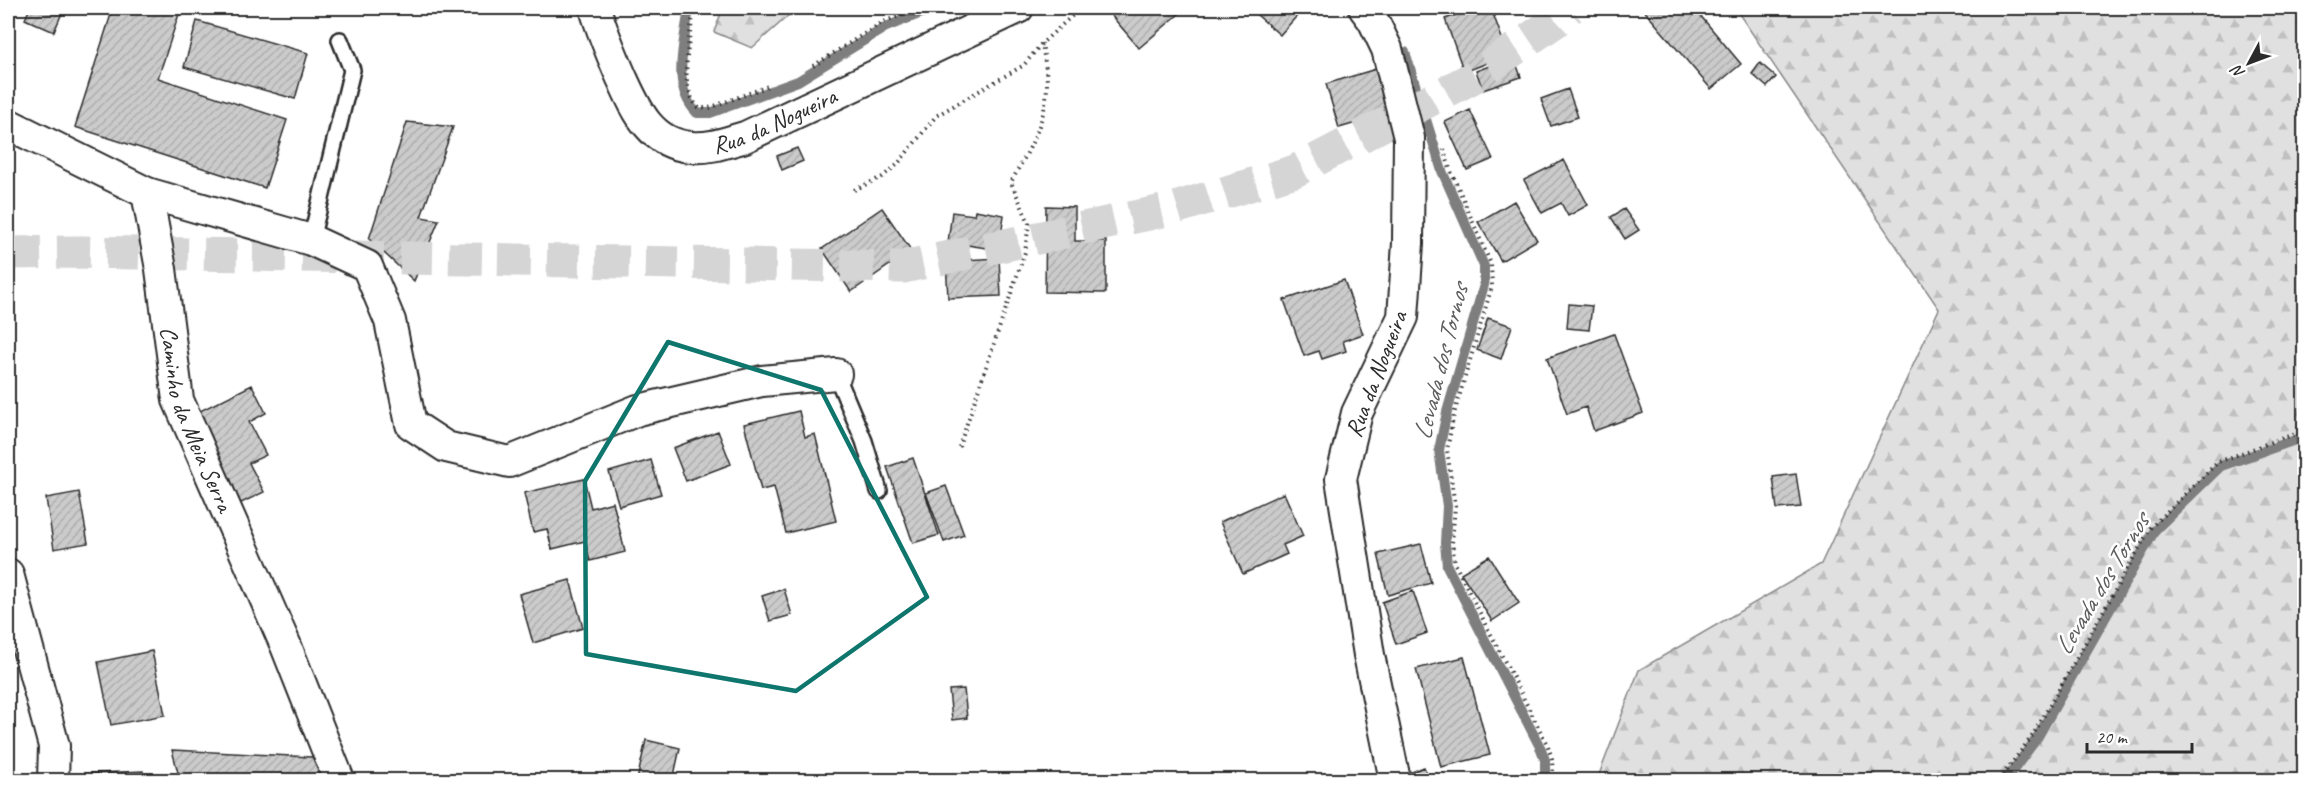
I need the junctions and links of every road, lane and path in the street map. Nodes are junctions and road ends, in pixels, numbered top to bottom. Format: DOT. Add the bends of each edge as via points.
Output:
graph roads {
  1 [pos="595,8"];
  2 [pos="694,8"];
  3 [pos="920,8"];
  4 [pos="1018,8"];
  5 [pos="1082,8"];
  6 [pos="1364,8"];
  7 [pos="340,40"];
  8 [pos="1042,43"];
  9 [pos="805,71"];
  10 [pos="774,84"];
  11 [pos="8,124"];
  12 [pos="854,190"];
  13 [pos="147,193"];
  14 [pos="311,240"];
  15 [pos="1484,248"];
  16 [pos="836,374"];
  17 [pos="2304,432"];
  18 [pos="959,447"];
  19 [pos="879,491"];
  20 [pos="8,574"];
  21 [pos="53,780"];
  22 [pos="339,780"];
  23 [pos="1395,780"];
  24 [pos="1553,780"];
  25 [pos="2000,780"];
  1 -- 4 [label="street, Rua da Nogueira" via="603,36 637,112 656,133 689,147 707,147 745,137"];
  2 -- 10 [label="path" via="686,80 699,108 709,108"];
  3 -- 9 [label="path" via="884,22"];
  5 -- 8 [label="path"];
  6 -- 23 [label="street, Rua da Nogueira" via="1387,49 1409,138 1408,243 1402,317 1357,413 1341,479 1369,655"];
  7 -- 14 [label="lane" via="352,70"];
  8 -- 12 [label="path" via="1024,65 936,116 897,165"];
  8 -- 18 [label="path" via="1047,86 1043,111 1035,140 1011,182 1029,223 1025,252"];
  11 -- 13 [label="street"];
  13 -- 14 [label="street"];
  13 -- 22 [label="street, Caminho da Meia Serra" via="178,400 286,646"];
  14 -- 16 [label="street" via="368,266 390,321 411,424 446,447 509,462 638,410 762,381"];
  15 -- 24 [label="path" via="1491,264 1492,286 1447,450 1455,506 1452,543 1455,564 1548,746"];
  16 -- 19 [label="lane" via="864,441"];
  17 -- 25 [label="path" via="2218,462 2151,527 2033,735"];
  20 -- 21 [label="street" via="54,746"];
}
